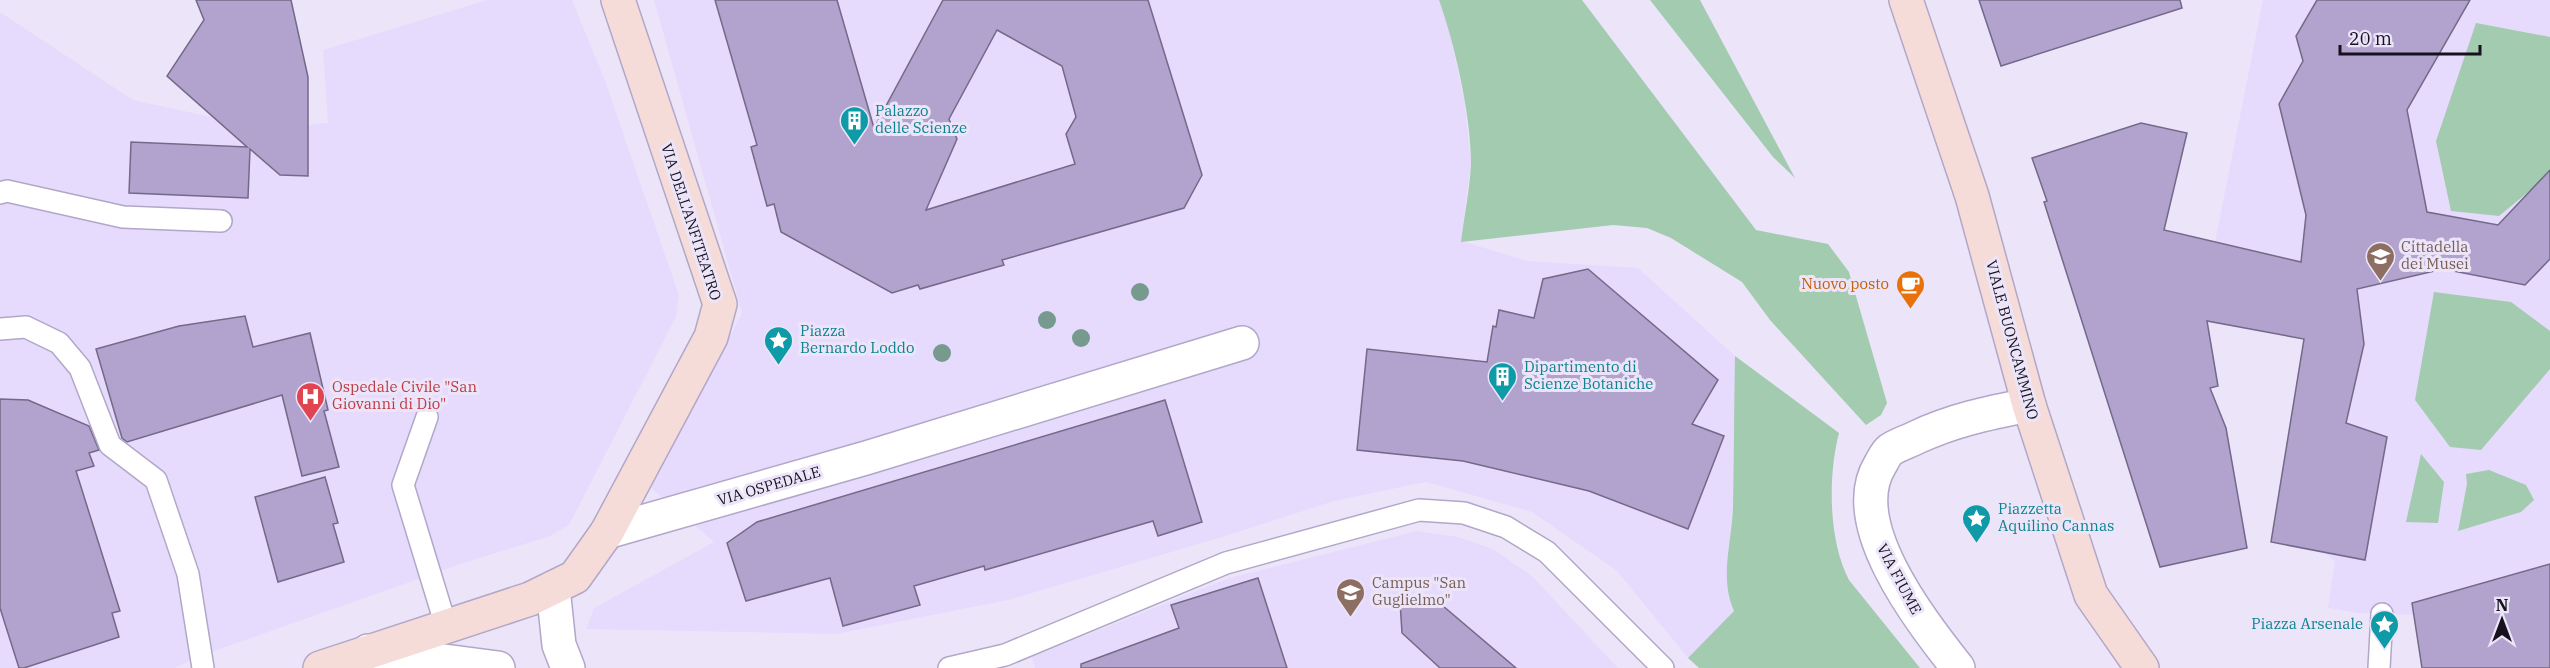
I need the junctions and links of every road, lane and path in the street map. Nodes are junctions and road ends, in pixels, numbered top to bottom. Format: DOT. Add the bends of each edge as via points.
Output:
graph roads {
  1 [pos="618,0"];
  2 [pos="1906,0"];
  3 [pos="0,193"];
  4 [pos="221,221"];
  5 [pos="0,329"];
  6 [pos="1242,343"];
  7 [pos="2029,405"];
  8 [pos="427,417"];
  9 [pos="607,532"];
  10 [pos="553,588"];
  11 [pos="2382,614"];
  12 [pos="446,626"];
  13 [pos="368,651"];
  14 [pos="203,668"];
  15 [pos="320,668"];
  16 [pos="498,668"];
  17 [pos="568,668"];
  18 [pos="949,668"];
  19 [pos="1664,668"];
  20 [pos="1958,668"];
  21 [pos="2142,668"];
  22 [pos="2379,668"];
  1 -- 9 [label="street, VIA DELL'ANFITEATRO" via="720,304 711,337"];
  2 -- 7 [label="street, VIALE BUONCAMMINO" via="1972,196"];
  3 -- 4 [label="lane" via="7,191 123,217"];
  5 -- 14 [label="lane" via="26,327 59,343 80,368 110,445 156,480 188,574"];
  6 -- 9 [label="street, VIA OSPEDALE"];
  7 -- 20 [label="street, VIA FIUME" via="1962,418 1925,433 1889,450 1872,478 1878,541 1921,621"];
  7 -- 21 [label="street, VIALE BUONCAMMINO" via="2091,595"];
  8 -- 12 [label="lane" via="403,485"];
  9 -- 10 [label="street" via="575,577"];
  10 -- 12 [label="street"];
  10 -- 17 [label="street" via="559,645"];
  11 -- 22 [label="lane"];
  12 -- 13 [label="street"];
  13 -- 15 [label="street"];
  13 -- 16 [label="street"];
  18 -- 19 [label="lane" via="1005,655 1226,563 1419,510 1464,513 1506,527 1547,552"];
}
